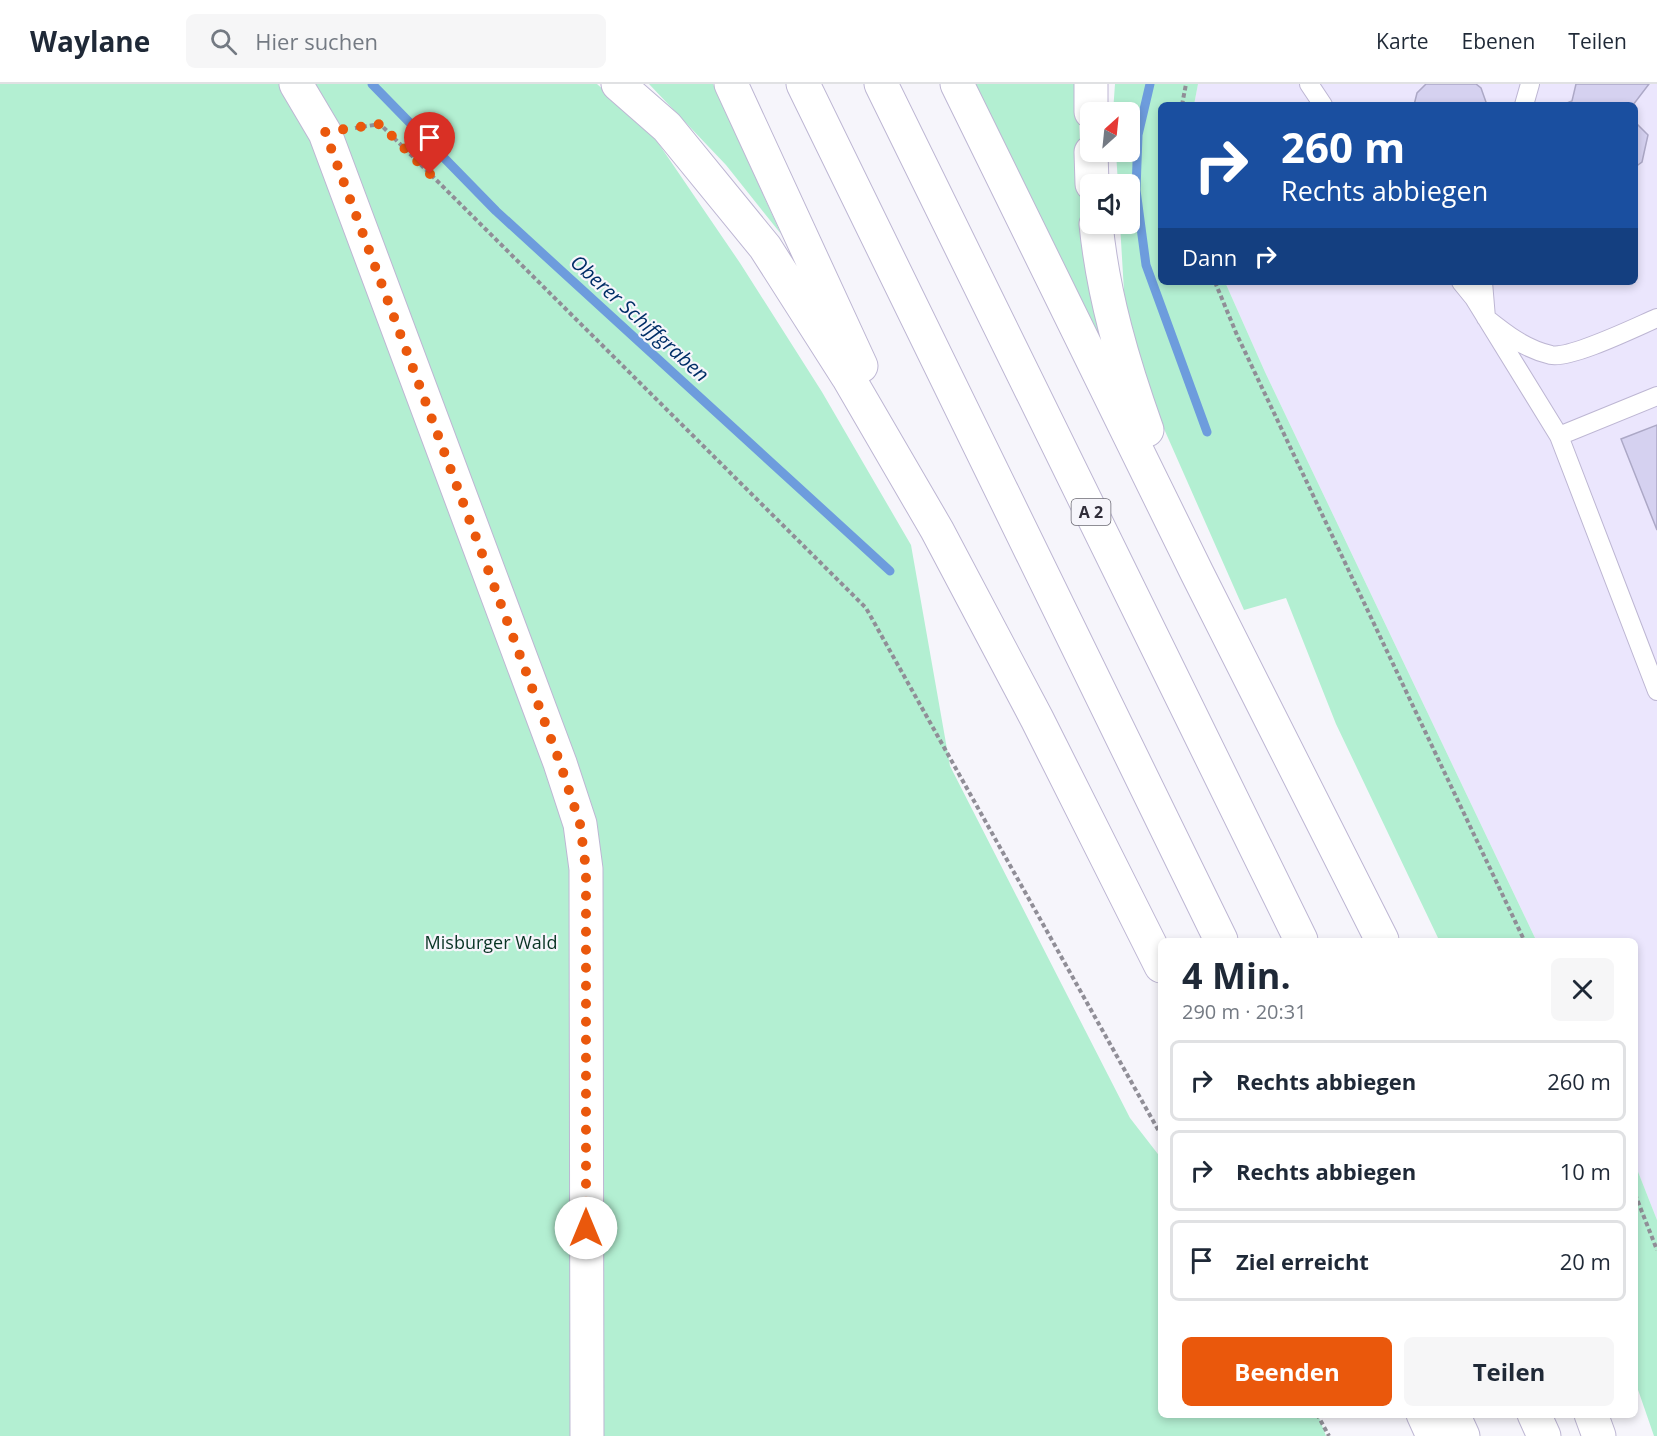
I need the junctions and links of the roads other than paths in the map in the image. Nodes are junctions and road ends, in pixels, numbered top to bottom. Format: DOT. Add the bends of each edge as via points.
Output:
graph roads {
  1 [pos="296,84"];
  2 [pos="618,84"];
  3 [pos="731,84"];
  4 [pos="803,84"];
  5 [pos="881,84"];
  6 [pos="957,84"];
  7 [pos="1091,84"];
  8 [pos="1309,84"];
  9 [pos="1530,84"];
  10 [pos="1091,102"];
  11 [pos="1321,102"];
  12 [pos="1525,102"];
  13 [pos="1097,234"];
  14 [pos="1463,285"];
  15 [pos="1483,285"];
  16 [pos="1486,318"];
  17 [pos="1657,318"];
  18 [pos="1657,396"];
  19 [pos="1559,436"];
  20 [pos="937,530"];
  21 [pos="1197,573"];
  22 [pos="1657,691"];
  23 [pos="1220,938"];
  24 [pos="1300,938"];
  25 [pos="1381,938"];
  26 [pos="1158,960"];
  27 [pos="1425,1418"];
  28 [pos="1455,1418"];
  29 [pos="1536,1418"];
  30 [pos="1592,1418"];
  31 [pos="587,1436"];
  32 [pos="1433,1436"];
  33 [pos="1463,1436"];
  34 [pos="1544,1436"];
  35 [pos="1599,1436"];
  1 -- 31 [label="main road" via="325,132 580,824 586,869"];
  2 -- 20 [label="main road" via="667,127 765,247 848,377"];
  3 -- 20 [label="main road"];
  4 -- 23 [label="main road"];
  5 -- 24 [label="main road, A 2"];
  6 -- 21 [label="main road"];
  7 -- 10 [label="main road"];
  8 -- 11 [label="lane"];
  9 -- 12 [label="lane"];
  13 -- 21 [label="main road" via="1100,267 1123,362"];
  14 -- 16 [label="lane"];
  15 -- 16 [label="lane"];
  16 -- 17 [label="lane" via="1516,341 1553,356 1589,347"];
  16 -- 19 [label="lane"];
  18 -- 19 [label="lane"];
  19 -- 22 [label="lane"];
  20 -- 26 [label="main road"];
  21 -- 25 [label="main road"];
  27 -- 32 [label="main road"];
  28 -- 33 [label="main road"];
  29 -- 34 [label="main road"];
  30 -- 35 [label="main road"];
}
